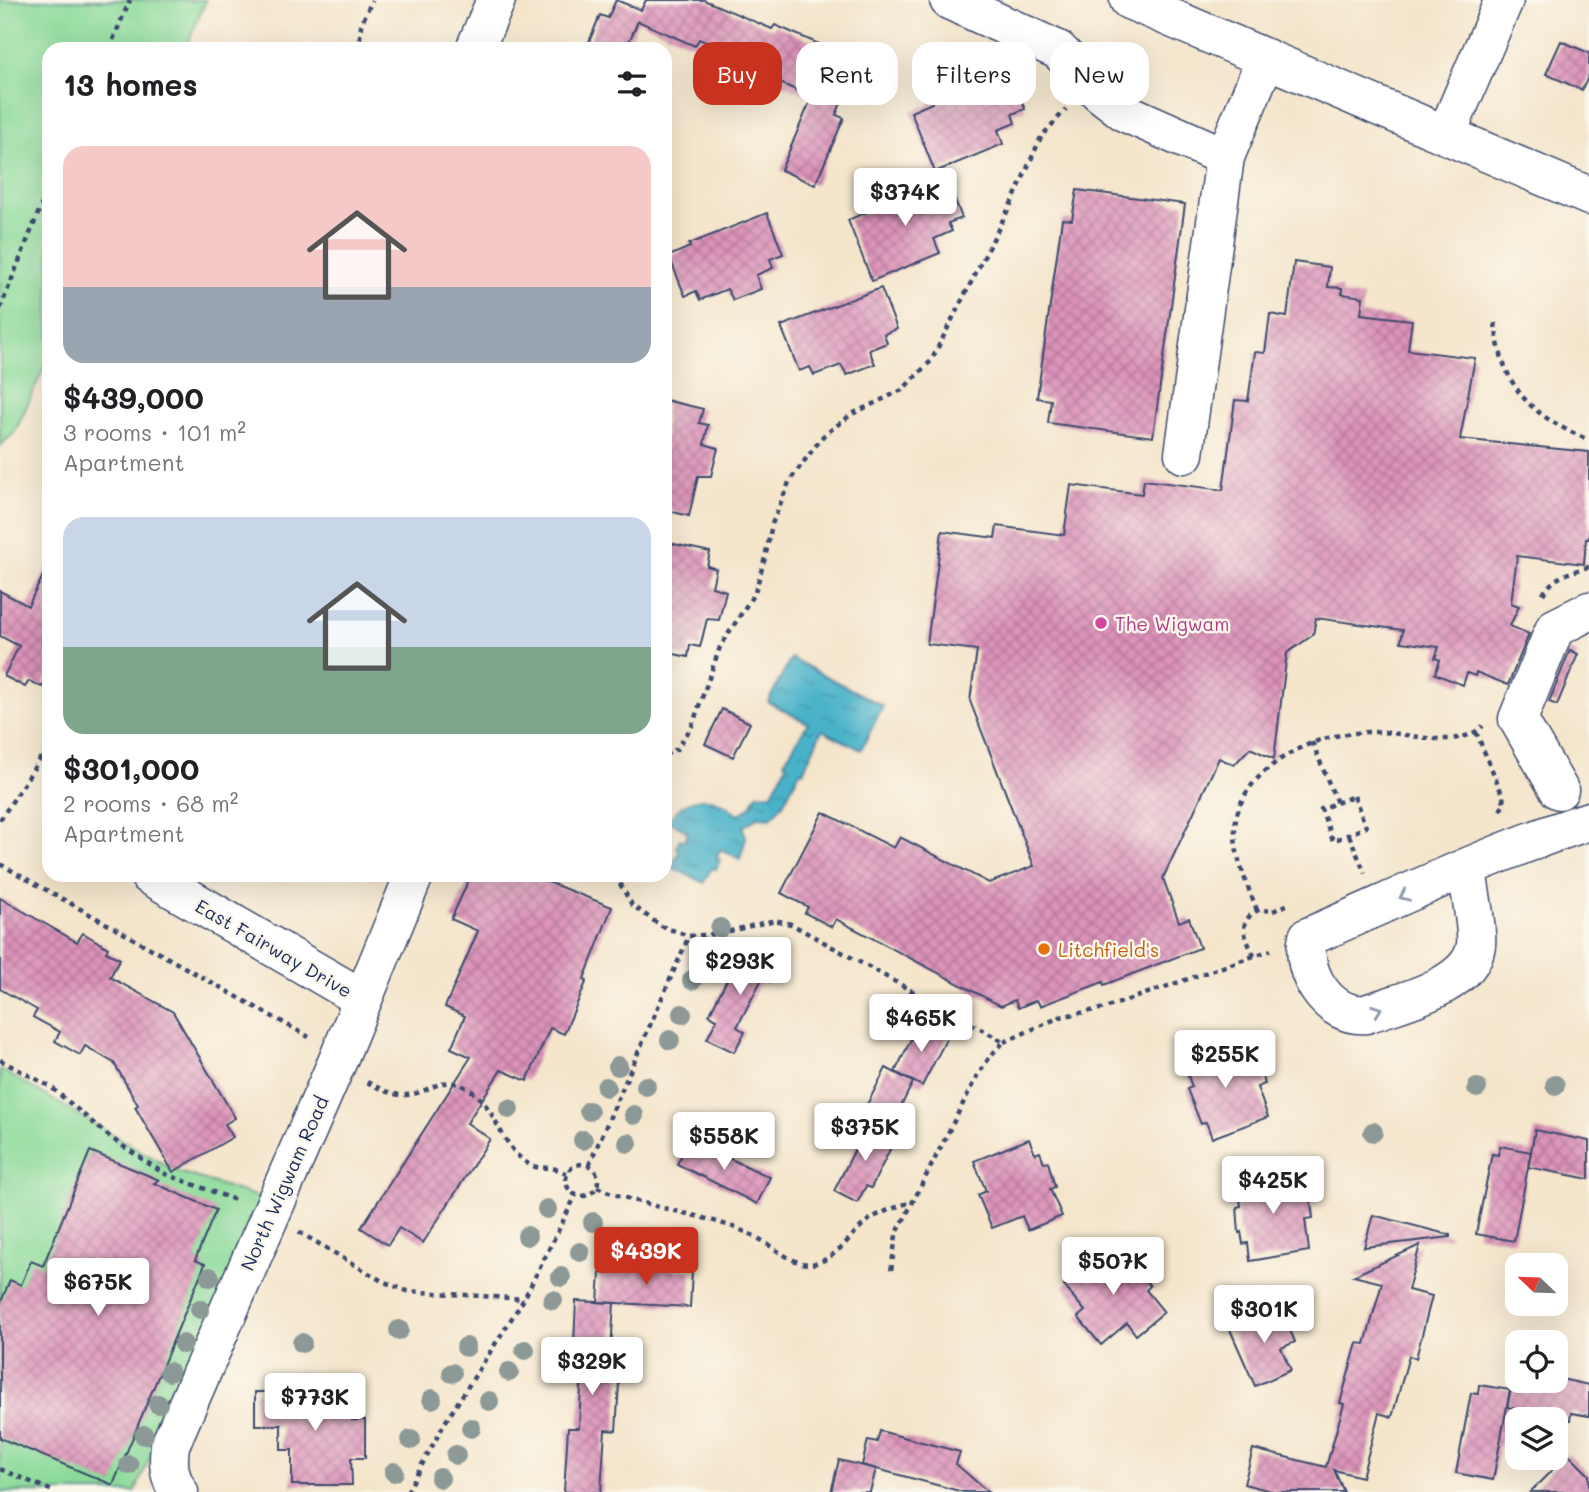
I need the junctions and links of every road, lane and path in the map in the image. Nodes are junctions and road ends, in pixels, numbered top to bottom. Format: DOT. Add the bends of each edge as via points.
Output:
graph roads {
  1 [pos="130,0"];
  2 [pos="372,0"];
  3 [pos="496,0"];
  4 [pos="949,0"];
  5 [pos="1129,0"];
  6 [pos="1504,0"];
  7 [pos="112,42"];
  8 [pos="360,42"];
  9 [pos="478,42"];
  10 [pos="1050,46"];
  11 [pos="1266,58"];
  12 [pos="1068,105"];
  13 [pos="1115,105"];
  14 [pos="1446,135"];
  15 [pos="1225,157"];
  16 [pos="1589,196"];
  17 [pos="42,204"];
  18 [pos="0,309"];
  19 [pos="1495,323"];
  20 [pos="1589,440"];
  21 [pos="1184,454"];
  22 [pos="1589,567"];
  23 [pos="1542,597"];
  24 [pos="1589,611"];
  25 [pos="1490,718"];
  26 [pos="1476,732"];
  27 [pos="1312,742"];
  28 [pos="672,752"];
  29 [pos="42,753"];
  30 [pos="1559,790"];
  31 [pos="1337,803"];
  32 [pos="1495,818"];
  33 [pos="0,820"];
  34 [pos="1589,821"];
  35 [pos="1349,835"];
  36 [pos="0,864"];
  37 [pos="1377,868"];
  38 [pos="1466,869"];
  39 [pos="1365,873"];
  40 [pos="1353,878"];
  41 [pos="160,882"];
  42 [pos="411,882"];
  43 [pos="619,882"];
  44 [pos="1296,901"];
  45 [pos="1257,910"];
  46 [pos="1273,911"];
  47 [pos="689,936"];
  48 [pos="1299,940"];
  49 [pos="1254,956"];
  50 [pos="363,999"];
  51 [pos="310,1038"];
  52 [pos="1004,1042"];
  53 [pos="360,1079"];
  54 [pos="589,1165"];
  55 [pos="567,1174"];
  56 [pos="597,1187"];
  57 [pos="576,1195"];
  58 [pos="914,1200"];
  59 [pos="891,1271"];
  60 [pos="0,1469"];
  61 [pos="55,1492"];
  62 [pos="178,1492"];
  63 [pos="407,1492"];
  1 -- 7 [label="path"];
  2 -- 8 [label="path"];
  3 -- 9 [label="street"];
  4 -- 10 [label="street"];
  5 -- 11 [label="street"];
  6 -- 14 [label="street"];
  11 -- 14 [label="street"];
  11 -- 15 [label="street"];
  12 -- 28 [label="path" via="1041,137 932,362 902,390 852,414 823,436 790,480 772,524 755,592 720,647 692,726"];
  13 -- 15 [label="street"];
  14 -- 16 [label="street"];
  15 -- 21 [label="street"];
  17 -- 18 [label="path"];
  19 -- 20 [label="path" via="1505,371 1523,400 1547,420"];
  22 -- 23 [label="path" via="1555,580"];
  24 -- 30 [label="street" via="1555,628 1518,719"];
  25 -- 26 [label="path"];
  26 -- 27 [label="path" via="1455,739 1359,733"];
  26 -- 32 [label="path" via="1503,796 1504,804"];
  27 -- 31 [label="path"];
  27 -- 45 [label="path" via="1261,775 1237,811 1234,844"];
  29 -- 33 [label="path"];
  31 -- 35 [label="path" via="1321,809 1325,820 1334,841"];
  31 -- 35 [label="path" via="1354,796 1366,827"];
  34 -- 38 [label="street"];
  35 -- 39 [label="path"];
  36 -- 51 [label="path"];
  37 -- 39 [label="path"];
  38 -- 48 [label="street, one-way"];
  48 -- 38 [label="street, one-way" via="1318,987 1334,1007 1345,1012 1366,1014 1444,985 1465,968 1476,944"];
  39 -- 40 [label="path"];
  41 -- 50 [label="street, East Fairway Drive"];
  42 -- 50 [label="street, North Wigwam Road"];
  43 -- 47 [label="path" via="632,905 661,926"];
  44 -- 46 [label="path"];
  45 -- 46 [label="path"];
  45 -- 49 [label="path" via="1244,926"];
  46 -- 48 [label="path"];
  47 -- 52 [label="path" via="775,920 791,924"];
  47 -- 54 [label="path"];
  48 -- 49 [label="path"];
  49 -- 52 [label="path" via="1105,1008 1060,1017"];
  50 -- 62 [label="street, North Wigwam Road" via="170,1445 168,1462"];
  52 -- 58 [label="path" via="977,1076"];
  53 -- 55 [label="path" via="402,1095 443,1082 465,1087 489,1107 501,1135 525,1162"];
  54 -- 55 [label="path" via="575,1165"];
  54 -- 56 [label="path" via="597,1173"];
  55 -- 57 [label="path" via="568,1188"];
  56 -- 57 [label="path" via="587,1196"];
  56 -- 58 [label="path" via="750,1234 804,1265 837,1252 869,1220"];
  57 -- 63 [label="path" via="524,1299"];
  58 -- 59 [label="path" via="896,1235"];
  60 -- 61 [label="path"];
}
